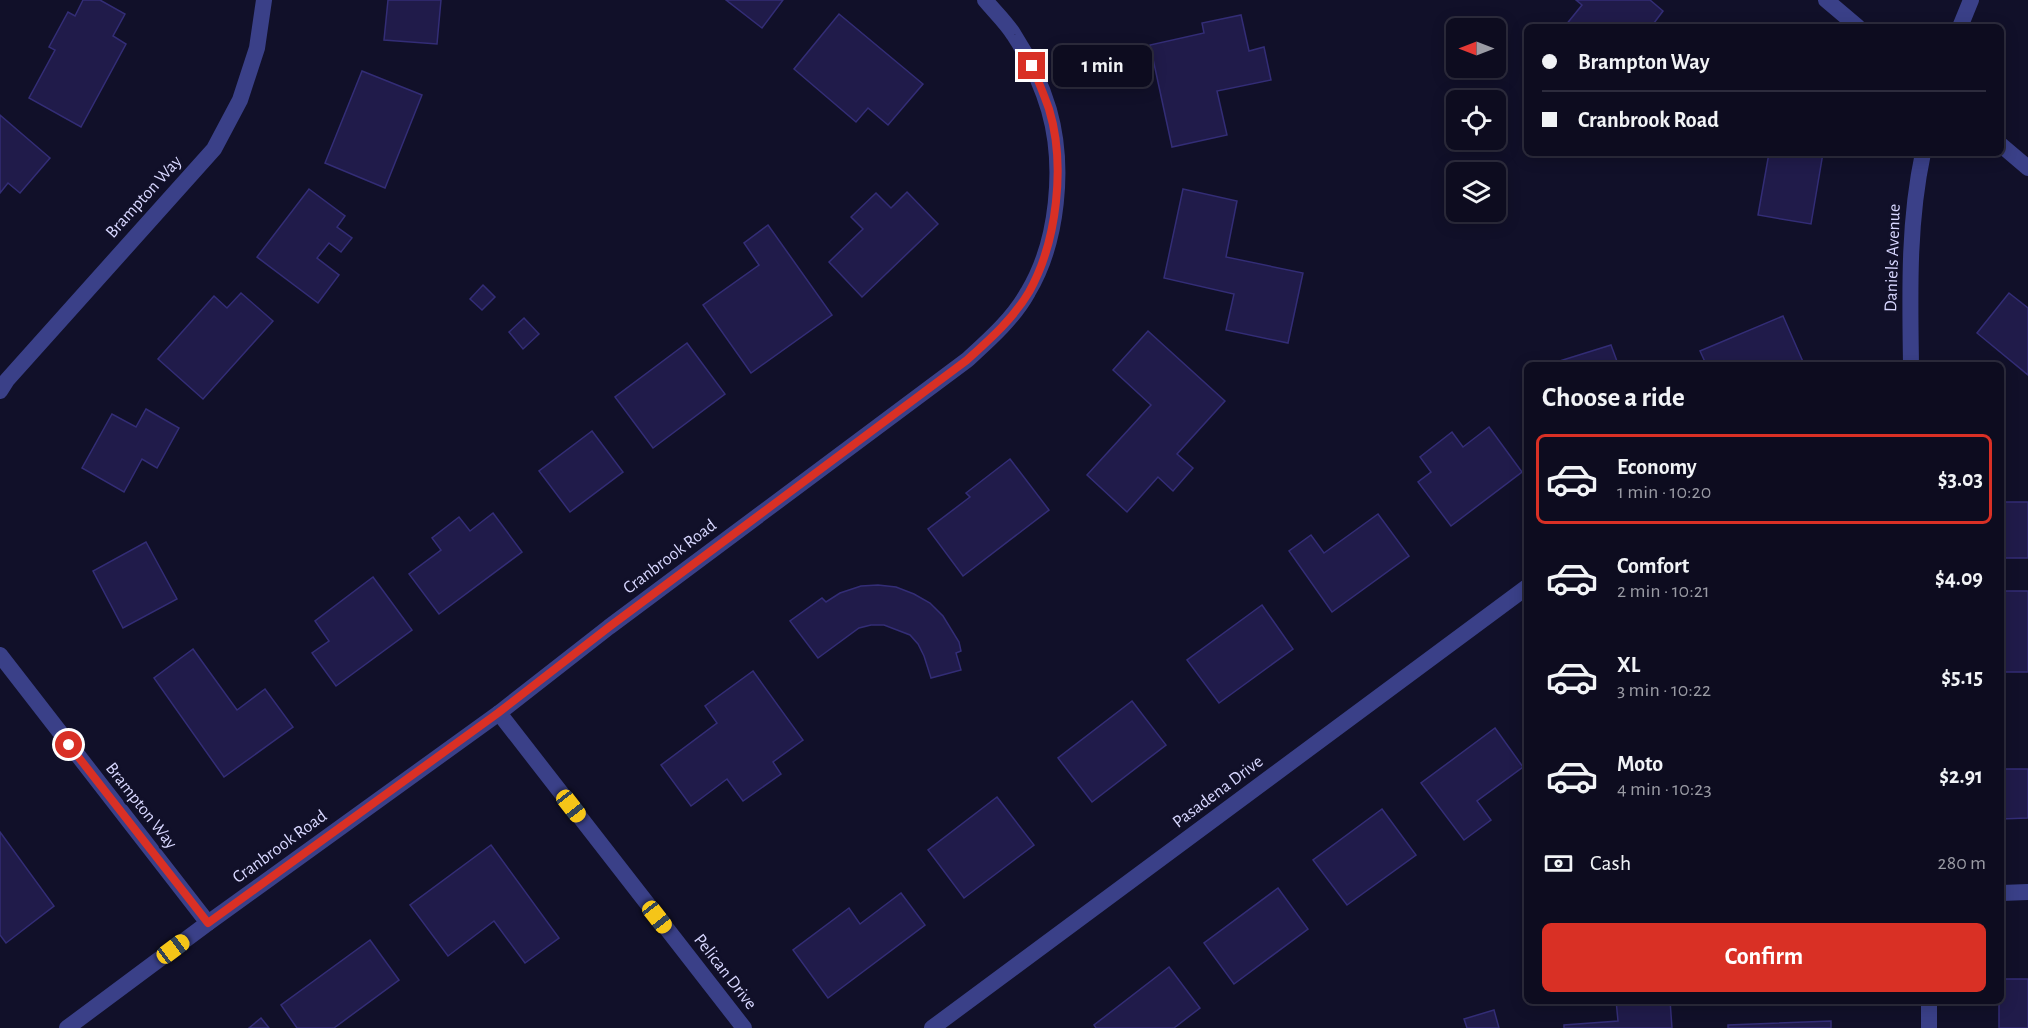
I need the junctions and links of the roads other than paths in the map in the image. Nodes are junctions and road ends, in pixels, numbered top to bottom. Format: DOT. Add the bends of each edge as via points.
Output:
graph roads {
  1 [pos="264,0"];
  2 [pos="985,0"];
  3 [pos="1826,0"];
  4 [pos="1971,0"];
  5 [pos="1854,24"];
  6 [pos="1961,24"];
  7 [pos="2004,148"];
  8 [pos="1922,156"];
  9 [pos="2028,168"];
  10 [pos="1911,362"];
  11 [pos="0,391"];
  12 [pos="1524,589"];
  13 [pos="0,656"];
  14 [pos="498,713"];
  15 [pos="2028,892"];
  16 [pos="2004,893"];
  17 [pos="208,923"];
  18 [pos="1929,1004"];
  19 [pos="67,1028"];
  20 [pos="744,1028"];
  21 [pos="932,1028"];
  22 [pos="1929,1028"];
  1 -- 11 [label="street, Brampton Way" via="257,48 240,100 214,149"];
  2 -- 14 [label="street, Cranbrook Road" via="1013,32 1032,66 1049,111 1058,162 1056,206 1047,248 1029,292 1005,325 967,360"];
  3 -- 5 [label="street"];
  4 -- 6 [label="street"];
  7 -- 9 [label="street"];
  8 -- 10 [label="street, Daniels Avenue" via="1909,273"];
  12 -- 21 [label="street, Pasadena Drive"];
  13 -- 17 [label="street, Brampton Way"];
  14 -- 17 [label="street, Cranbrook Road"];
  14 -- 20 [label="street, Pelican Drive"];
  15 -- 16 [label="street"];
  17 -- 19 [label="street, Cranbrook Road"];
  18 -- 22 [label="street"];
}
